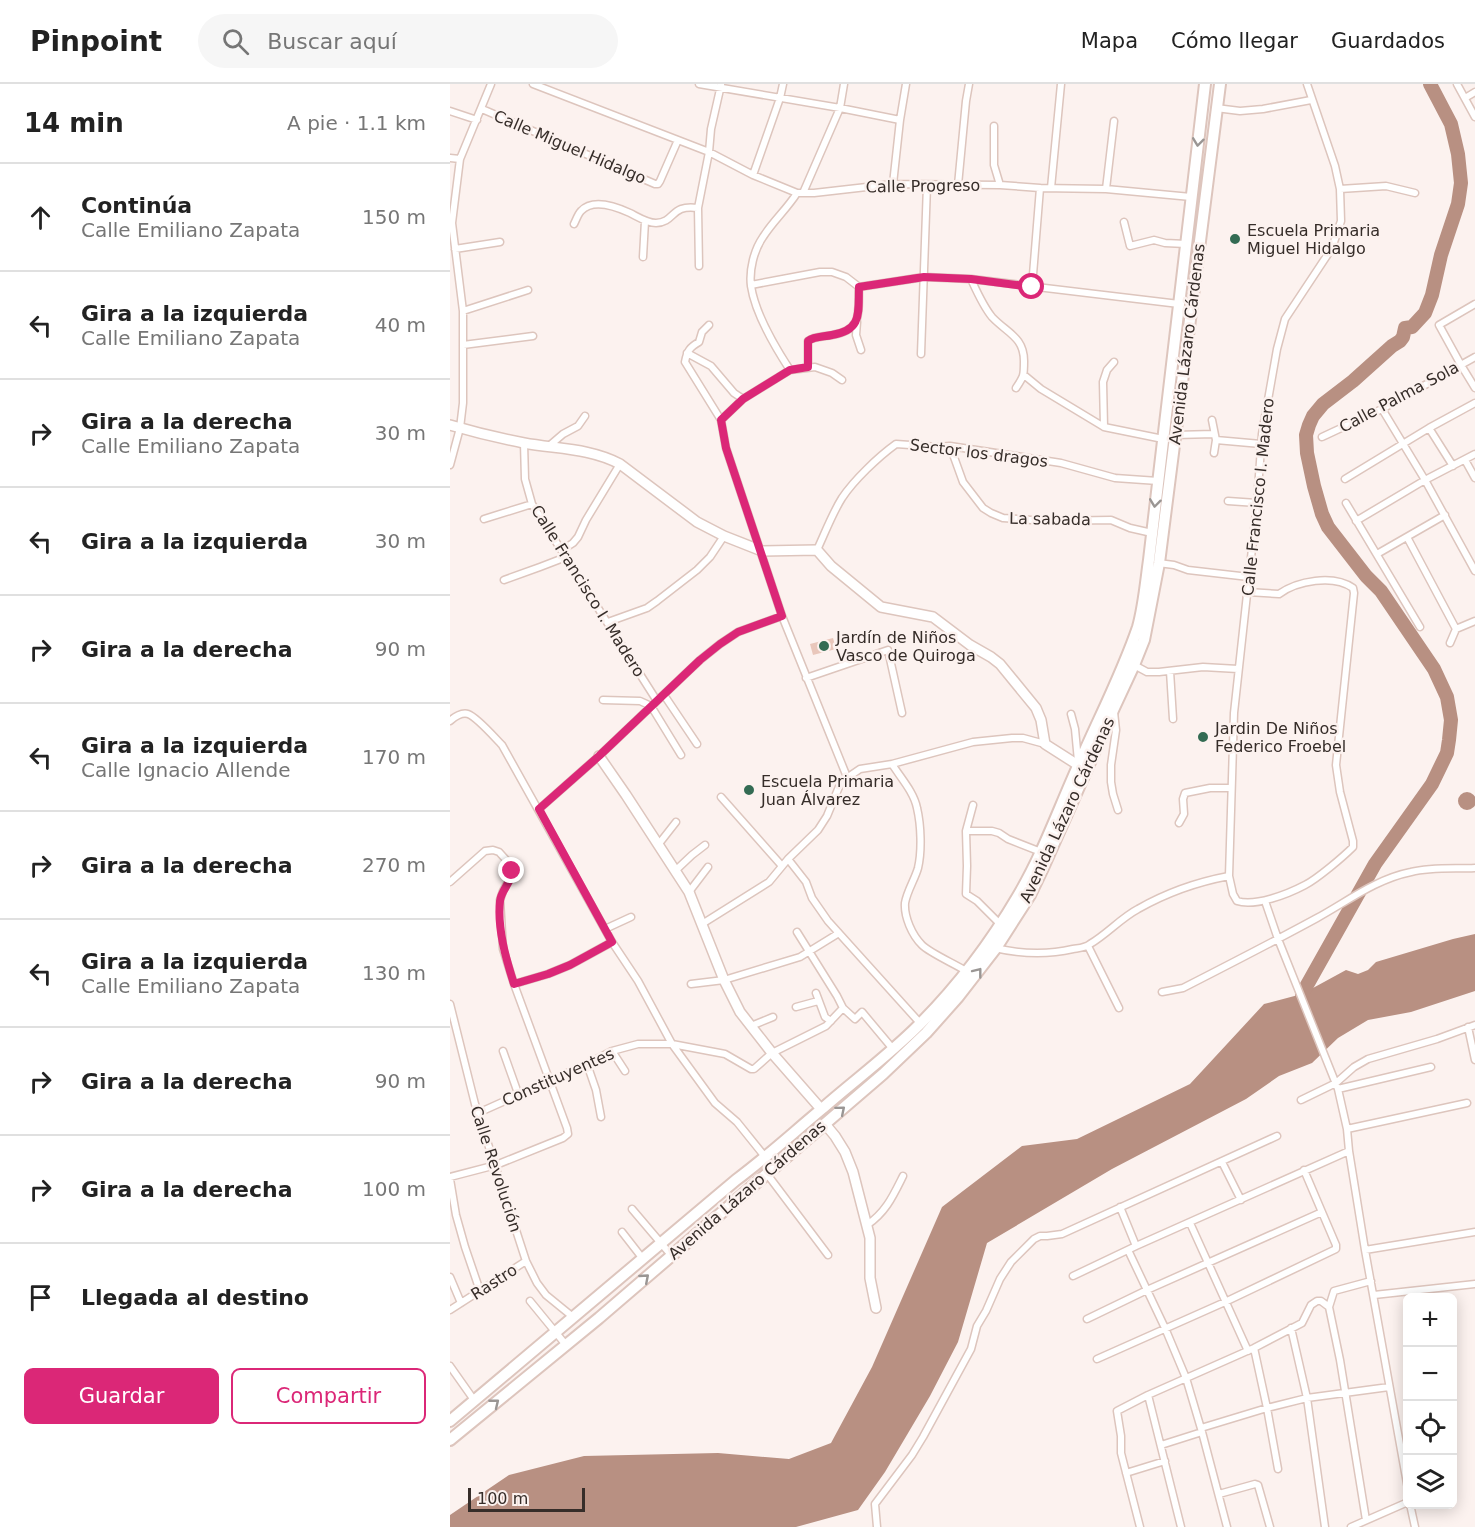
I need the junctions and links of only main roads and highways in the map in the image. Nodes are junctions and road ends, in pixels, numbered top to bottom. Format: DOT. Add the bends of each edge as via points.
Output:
graph roads {
  1 [pos="1205,84"];
  2 [pos="1220,84"];
  3 [pos="1154,561"];
  4 [pos="991,946"];
  5 [pos="509,1371"];
  6 [pos="519,1383"];
  7 [pos="450,1420"];
  8 [pos="450,1440"];
  1 -- 3 [label="main road, Avenida Lázaro Cárdenas, one-way" via="1162,439 1152,533"];
  2 -- 3 [label="main road, Avenida Lázaro Cárdenas" via="1163,530"];
  3 -- 4 [label="main road, Avenida Lázaro Cárdenas" via="1120,673 1041,852"];
  3 -- 4 [label="main road, Avenida Lázaro Cárdenas" via="1144,640 1134,665 1030,895"];
  4 -- 5 [label="main road, Avenida Lázaro Cárdenas" via="893,1049"];
  6 -- 4 [label="main road, Avenida Lázaro Cárdenas, one-way" via="903,1057 958,997"];
  5 -- 6 [label="main road"];
  5 -- 7 [label="main road, Avenida Lázaro Cárdenas"];
  8 -- 6 [label="main road, Avenida Lázaro Cárdenas, one-way"];
}
